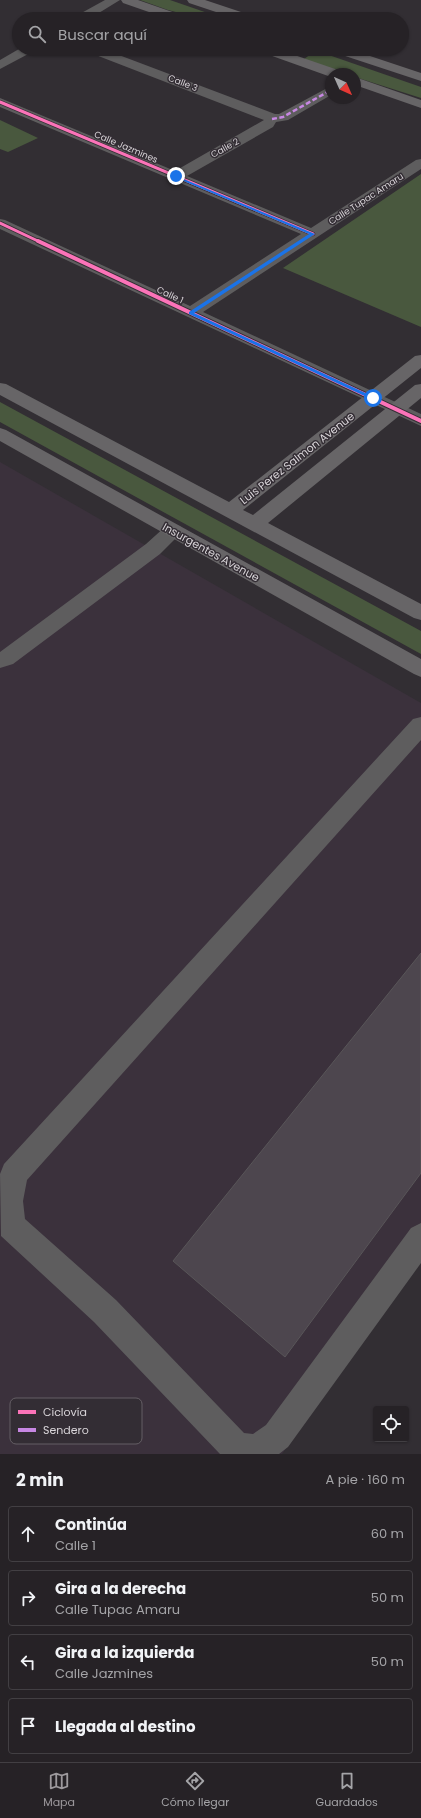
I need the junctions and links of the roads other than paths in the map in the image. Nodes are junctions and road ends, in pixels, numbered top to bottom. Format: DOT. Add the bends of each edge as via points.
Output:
graph roads {
  1 [pos="114,0"];
  2 [pos="127,0"];
  3 [pos="193,0"];
  4 [pos="93,12"];
  5 [pos="160,12"];
  6 [pos="228,12"];
  7 [pos="16,56"];
  8 [pos="110,56"];
  9 [pos="295,56"];
  10 [pos="358,56"];
  11 [pos="0,65"];
  12 [pos="325,69"];
  13 [pos="421,77"];
  14 [pos="361,83"];
  15 [pos="325,93"];
  16 [pos="0,102"];
  17 [pos="421,104"];
  18 [pos="272,119"];
  19 [pos="421,163"];
  20 [pos="176,176"];
  21 [pos="0,223"];
  22 [pos="313,234"];
  23 [pos="191,313"];
  24 [pos="421,360"];
  25 [pos="0,388"];
  26 [pos="421,389"];
  27 [pos="373,398"];
  28 [pos="396,409"];
  29 [pos="421,421"];
  30 [pos="0,434"];
  31 [pos="230,511"];
  32 [pos="254,524"];
  33 [pos="173,531"];
  34 [pos="421,613"];
  35 [pos="0,660"];
  36 [pos="421,669"];
  37 [pos="421,725"];
  38 [pos="421,1238"];
  1 -- 4 [label="street"];
  2 -- 5 [label="main road"];
  3 -- 6 [label="main road"];
  7 -- 11 [label="street"];
  8 -- 18 [label="street, Calle 3"];
  9 -- 12 [label="main road"];
  10 -- 13 [label="main road"];
  14 -- 17 [label="main road"];
  15 -- 18 [label="street, Calle 2" via="283,117"];
  16 -- 20 [label="street, Calle Jazmines"];
  18 -- 20 [label="street, Calle 2" via="268,124"];
  19 -- 22 [label="street, Calle Tupac Amaru"];
  20 -- 22 [label="street, Calle Jazmines"];
  21 -- 23 [label="street, Calle 1"];
  22 -- 23 [label="street, Calle Tupac Amaru"];
  23 -- 27 [label="street, Calle 1"];
  24 -- 27 [label="main road, Luis Perez Salmon Avenue"];
  25 -- 31 [label="main road"];
  26 -- 28 [label="main road"];
  27 -- 28 [label="street, Calle 1"];
  27 -- 31 [label="main road, Luis Perez Salmon Avenue"];
  28 -- 29 [label="street, Calle 1"];
  28 -- 32 [label="main road"];
  30 -- 33 [label="main road, Insurgentes Avenue"];
  31 -- 32 [label="main road"];
  32 -- 34 [label="main road"];
  33 -- 35 [label="street" via="147,554 6,659"];
  33 -- 36 [label="main road, Insurgentes Avenue"];
  37 -- 38 [label="street" via="14,1174 9,1202 11,1226 105,1311 237,1449 258,1450 277,1436"];
}
